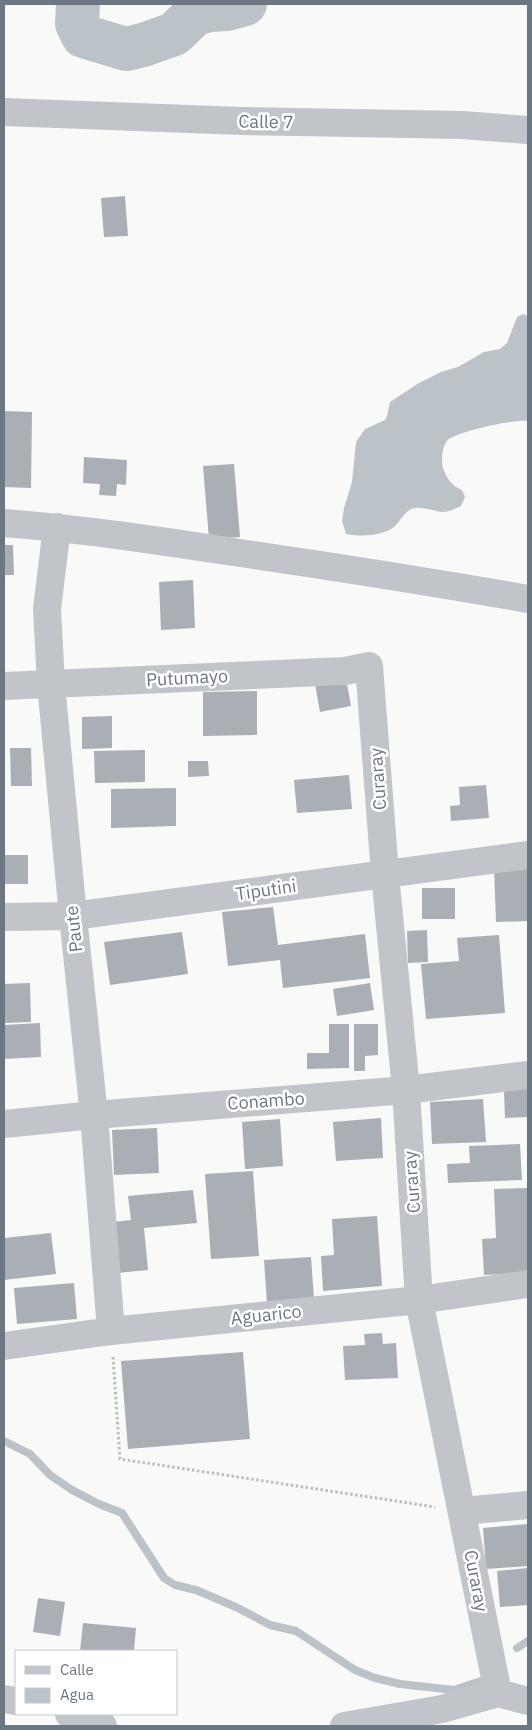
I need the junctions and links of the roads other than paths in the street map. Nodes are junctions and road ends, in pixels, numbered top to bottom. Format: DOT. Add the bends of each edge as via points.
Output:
graph roads {
  1 [pos="4,112"];
  2 [pos="528,130"];
  3 [pos="4,522"];
  4 [pos="57,527"];
  5 [pos="528,599"];
  6 [pos="369,666"];
  7 [pos="52,684"];
  8 [pos="4,686"];
  9 [pos="528,855"];
  10 [pos="385,874"];
  11 [pos="73,916"];
  12 [pos="4,917"];
  13 [pos="528,1074"];
  14 [pos="406,1090"];
  15 [pos="94,1115"];
  16 [pos="4,1124"];
  17 [pos="528,1284"];
  18 [pos="419,1300"];
  19 [pos="111,1332"];
  20 [pos="4,1346"];
  21 [pos="528,1505"];
  22 [pos="463,1511"];
  23 [pos="498,1693"];
  24 [pos="528,1701"];
  25 [pos="72,1715"];
  26 [pos="103,1726"];
  27 [pos="344,1726"];
  1 -- 2 [label="street, Calle 7" via="462,125"];
  3 -- 4 [label="street"];
  4 -- 5 [label="street" via="412,578"];
  4 -- 7 [label="street, Paute" via="47,609"];
  6 -- 7 [label="street, Putumayo" via="344,670"];
  6 -- 10 [label="street, Curaray"];
  7 -- 8 [label="street, Putumayo"];
  7 -- 11 [label="street, Paute"];
  9 -- 10 [label="street, Tiputini"];
  10 -- 11 [label="street, Tiputini"];
  10 -- 14 [label="street, Curaray"];
  11 -- 12 [label="street, Tiputini"];
  11 -- 15 [label="street, Paute"];
  13 -- 14 [label="street, Conambo"];
  14 -- 15 [label="street, Conambo"];
  14 -- 18 [label="street, Curaray"];
  15 -- 16 [label="street, Conambo"];
  15 -- 19 [label="street, Paute"];
  17 -- 18 [label="street, Aguarico"];
  18 -- 19 [label="street, Aguarico"];
  18 -- 22 [label="street, Curaray"];
  19 -- 20 [label="street, Aguarico"];
  21 -- 22 [label="street"];
  22 -- 23 [label="street, Curaray"];
  23 -- 24 [label="street"];
  23 -- 27 [label="street" via="442,1709"];
  25 -- 26 [label="street"];
}
